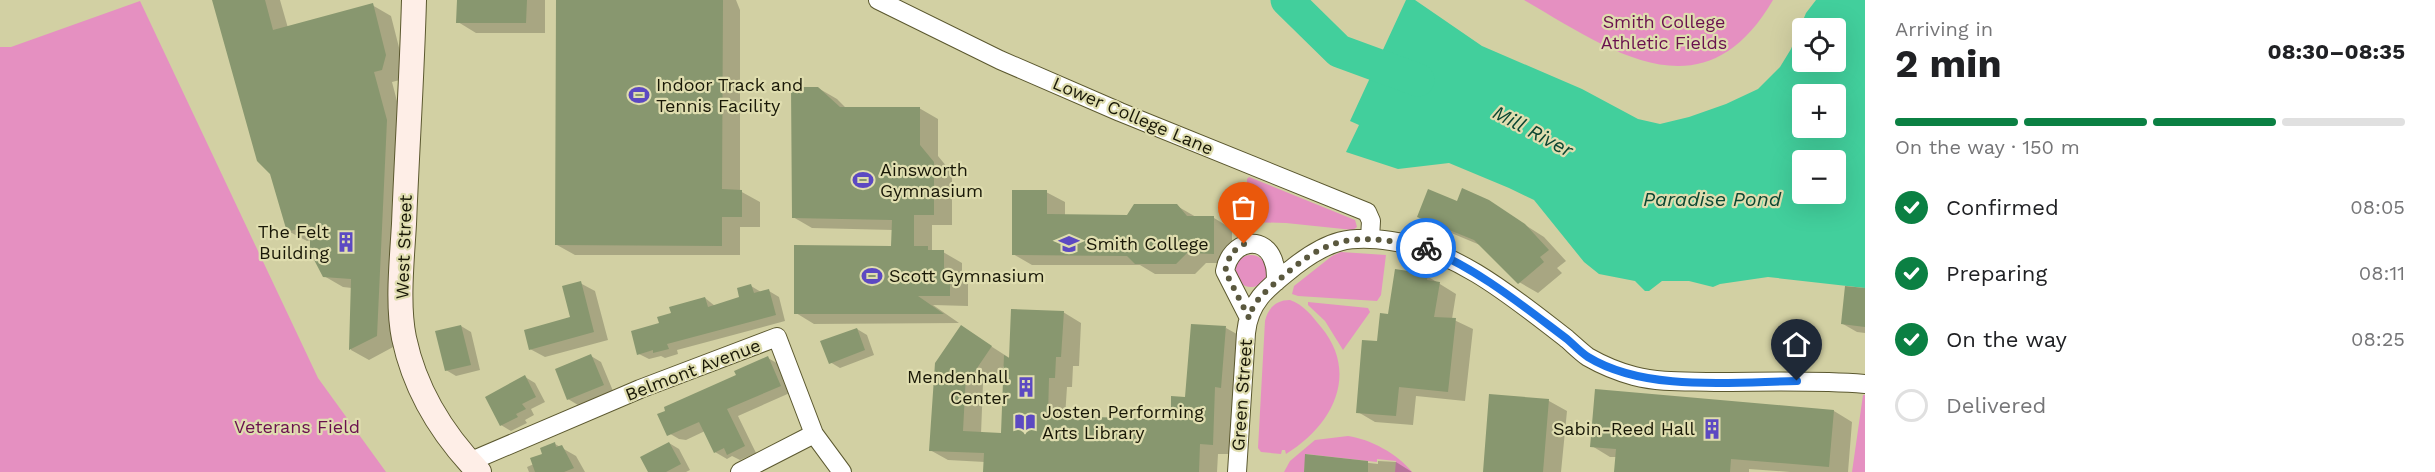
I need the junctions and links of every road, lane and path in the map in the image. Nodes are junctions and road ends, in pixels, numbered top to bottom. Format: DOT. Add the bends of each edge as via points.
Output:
graph roads {
  1 [pos="414,0"];
  2 [pos="878,0"];
  3 [pos="1370,238"];
  4 [pos="1276,282"];
  5 [pos="1249,318"];
  6 [pos="1865,384"];
  7 [pos="814,434"];
  8 [pos="474,467"];
  9 [pos="740,472"];
  10 [pos="842,472"];
  11 [pos="1237,472"];
  1 -- 8 [label="main road, West Street" via="402,271 404,338 428,406"];
  2 -- 3 [label="street, Lower College Lane" via="1000,60 1367,212"];
  3 -- 4 [label="street, Green Street" via="1328,244"];
  3 -- 6 [label="street, Green Street" via="1421,246 1452,260 1499,289 1587,356 1635,376 1666,381"];
  4 -- 5 [label="street, Green Street" via="1254,304"];
  4 -- 5 [label="street, Green Street" via="1275,263 1266,250 1244,244 1231,253 1225,271"];
  5 -- 11 [label="street, Green Street"];
  7 -- 8 [label="street, Belmont Avenue" via="777,337 640,389"];
  7 -- 9 [label="street"];
  7 -- 10 [label="street, Belmont Avenue"];
}
